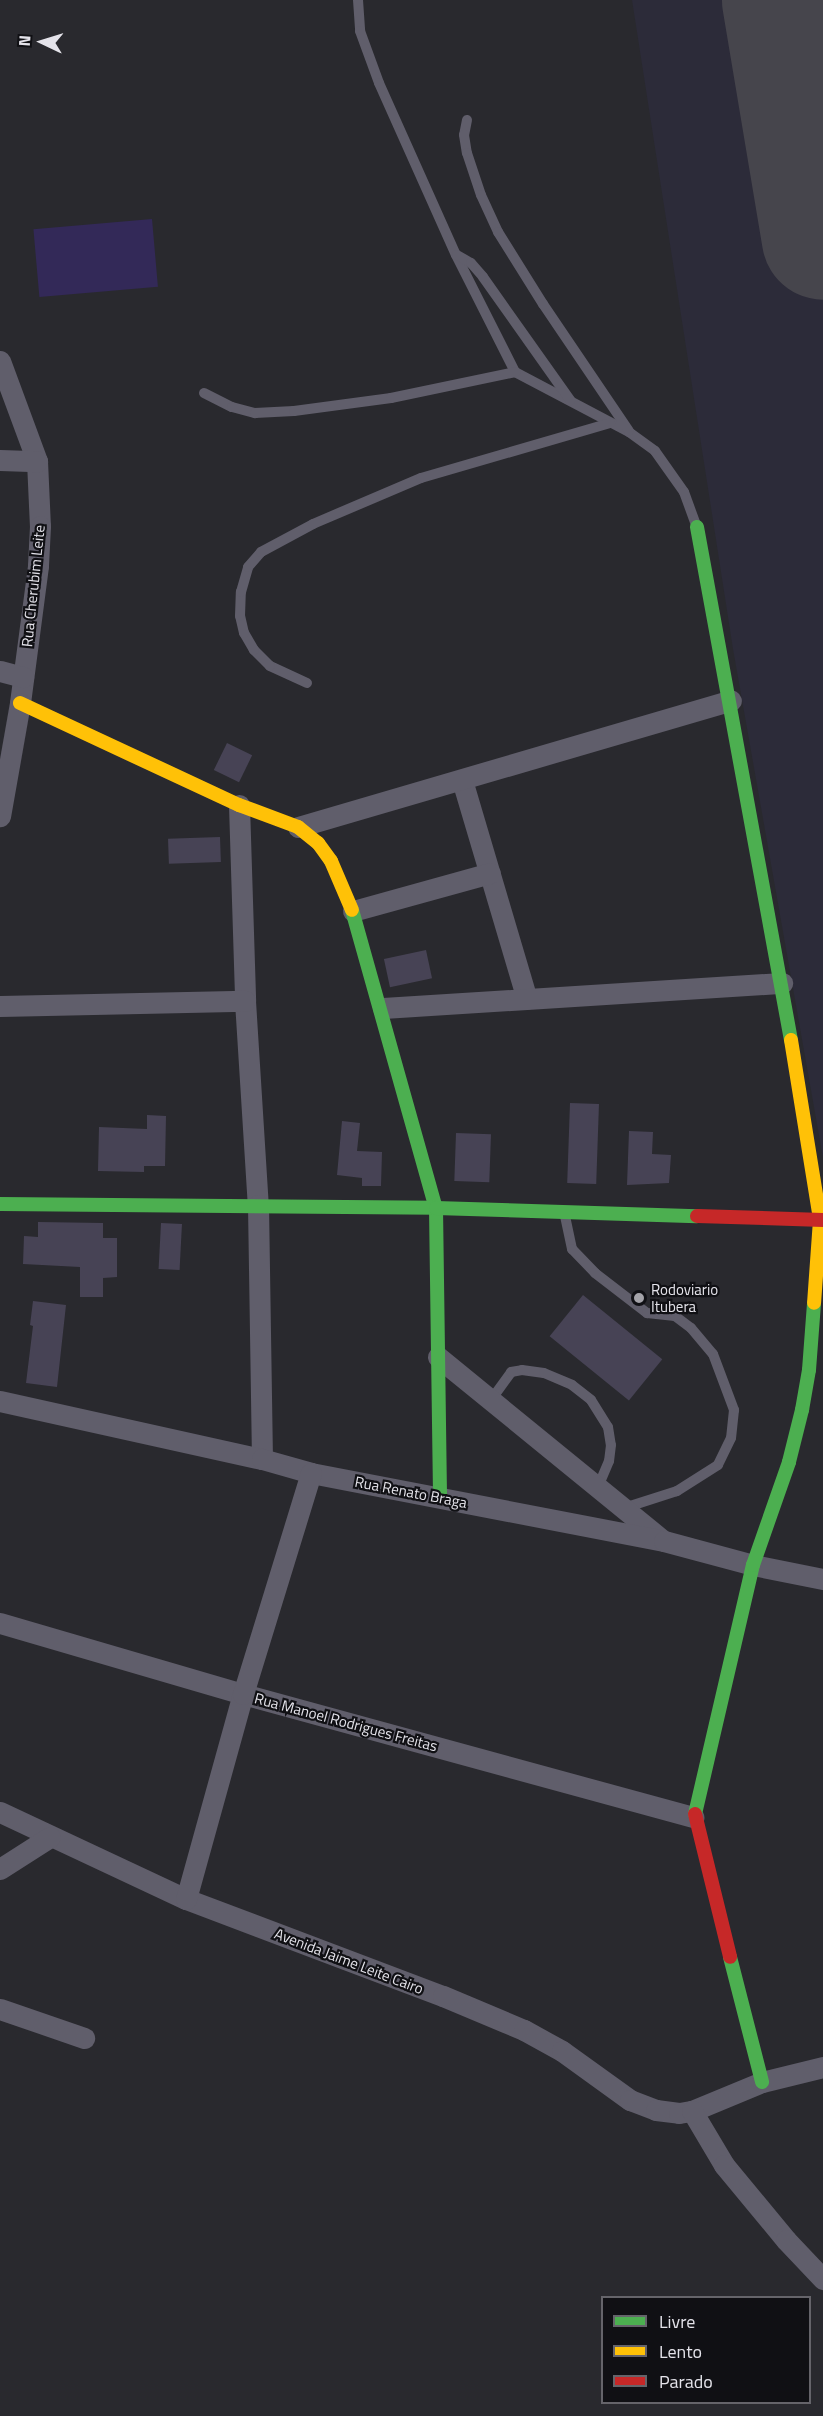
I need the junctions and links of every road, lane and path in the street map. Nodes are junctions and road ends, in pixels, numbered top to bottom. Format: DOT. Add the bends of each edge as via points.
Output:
graph roads {
  1 [pos="358,0"];
  2 [pos="467,120"];
  3 [pos="456,255"];
  4 [pos="0,362"];
  5 [pos="515,372"];
  6 [pos="204,393"];
  7 [pos="572,403"];
  8 [pos="610,423"];
  9 [pos="629,432"];
  10 [pos="0,460"];
  11 [pos="37,461"];
  12 [pos="697,527"];
  13 [pos="0,671"];
  14 [pos="23,677"];
  15 [pos="307,683"];
  16 [pos="731,700"];
  17 [pos="20,703"];
  18 [pos="462,780"];
  19 [pos="239,805"];
  20 [pos="0,816"];
  21 [pos="298,827"];
  22 [pos="490,873"];
  23 [pos="353,911"];
  24 [pos="782,983"];
  25 [pos="527,999"];
  26 [pos="245,1001"];
  27 [pos="0,1006"];
  28 [pos="382,1008"];
  29 [pos="819,1182"];
  30 [pos="0,1204"];
  31 [pos="258,1205"];
  32 [pos="436,1208"];
  33 [pos="564,1212"];
  34 [pos="822,1220"];
  35 [pos="438,1357"];
  36 [pos="491,1400"];
  37 [pos="0,1401"];
  38 [pos="262,1459"];
  39 [pos="310,1473"];
  40 [pos="598,1487"];
  41 [pos="440,1497"];
  42 [pos="623,1508"];
  43 [pos="664,1541"];
  44 [pos="753,1565"];
  45 [pos="823,1579"];
  46 [pos="0,1623"];
  47 [pos="243,1694"];
  48 [pos="0,1812"];
  49 [pos="694,1817"];
  50 [pos="50,1837"];
  51 [pos="0,1869"];
  52 [pos="186,1899"];
  53 [pos="0,2009"];
  54 [pos="84,2038"];
  55 [pos="823,2067"];
  56 [pos="762,2082"];
  57 [pos="692,2111"];
  58 [pos="823,2279"];
  1 -- 3 [label="lane" via="360,32 379,83"];
  2 -- 9 [label="lane" via="467,153 498,232"];
  3 -- 5 [label="lane"];
  3 -- 7 [label="lane" via="471,263 483,277"];
  4 -- 11 [label="street, Rua Cherubim Leite"];
  5 -- 6 [label="lane" via="412,395 294,411 255,413"];
  5 -- 7 [label="lane"];
  7 -- 8 [label="lane"];
  8 -- 9 [label="lane"];
  8 -- 15 [label="lane" via="421,478 313,524 261,552 248,567 241,592 244,633 270,666"];
  9 -- 12 [label="lane" via="655,450 670,469"];
  10 -- 11 [label="street"];
  11 -- 14 [label="street, Rua Cherubim Leite" via="38,566"];
  12 -- 16 [label="street"];
  13 -- 14 [label="street"];
  14 -- 17 [label="street, Rua Cherubim Leite"];
  16 -- 18 [label="street"];
  16 -- 24 [label="street"];
  17 -- 19 [label="street"];
  17 -- 20 [label="street, Rua Cherubim Leite"];
  18 -- 21 [label="street"];
  18 -- 22 [label="street"];
  19 -- 21 [label="street"];
  19 -- 26 [label="street"];
  21 -- 23 [label="street" via="318,843 331,861"];
  22 -- 23 [label="street"];
  22 -- 25 [label="street"];
  23 -- 28 [label="street"];
  24 -- 25 [label="street"];
  24 -- 29 [label="street"];
  25 -- 28 [label="street"];
  26 -- 27 [label="street"];
  26 -- 31 [label="street"];
  28 -- 32 [label="street"];
  29 -- 34 [label="street"];
  30 -- 31 [label="street"];
  31 -- 32 [label="street"];
  31 -- 38 [label="street"];
  32 -- 33 [label="street"];
  32 -- 35 [label="street"];
  33 -- 34 [label="street"];
  33 -- 42 [label="lane" via="572,1249 595,1273 647,1313 675,1316 698,1336 713,1354 734,1410 731,1438 718,1465 677,1491"];
  34 -- 44 [label="street" via="802,1410 789,1462"];
  35 -- 36 [label="street"];
  35 -- 41 [label="street"];
  36 -- 40 [label="street"];
  36 -- 40 [label="lane" via="507,1377 522,1370 544,1373 572,1385 591,1400 608,1427 610,1445 609,1461"];
  37 -- 38 [label="street, Rua Renato Braga"];
  38 -- 39 [label="street, Rua Renato Braga"];
  39 -- 41 [label="street, Rua Renato Braga"];
  39 -- 47 [label="street"];
  40 -- 42 [label="street"];
  41 -- 43 [label="street, Rua Renato Braga"];
  42 -- 43 [label="street"];
  43 -- 44 [label="street, Rua Renato Braga"];
  44 -- 45 [label="street, Rua Renato Braga"];
  44 -- 49 [label="street"];
  46 -- 47 [label="street, Rua Manoel Rodrigues Freitas"];
  47 -- 49 [label="street, Rua Manoel Rodrigues Freitas"];
  47 -- 52 [label="street"];
  48 -- 50 [label="street, Avenida Jaime Leite Cairo"];
  49 -- 56 [label="street"];
  50 -- 51 [label="street"];
  50 -- 52 [label="street, Avenida Jaime Leite Cairo"];
  52 -- 57 [label="street, Avenida Jaime Leite Cairo" via="515,2026 562,2050 630,2100 656,2110"];
  53 -- 54 [label="street"];
  55 -- 56 [label="street"];
  56 -- 57 [label="street"];
  57 -- 58 [label="street" via="731,2174"];
}
